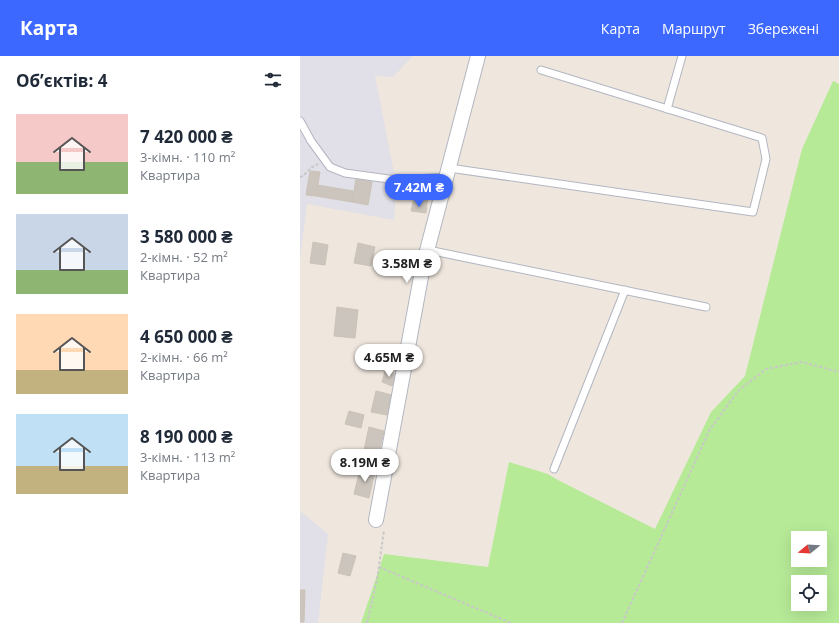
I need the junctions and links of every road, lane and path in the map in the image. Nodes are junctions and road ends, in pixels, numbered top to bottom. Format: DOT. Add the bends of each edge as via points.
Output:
graph roads {
  1 [pos="478,56"];
  2 [pos="682,56"];
  3 [pos="541,70"];
  4 [pos="667,109"];
  5 [pos="300,121"];
  6 [pos="324,160"];
  7 [pos="448,172"];
  8 [pos="300,177"];
  9 [pos="428,250"];
  10 [pos="625,290"];
  11 [pos="706,306"];
  12 [pos="839,372"];
  13 [pos="554,469"];
  14 [pos="376,520"];
  15 [pos="379,567"];
  16 [pos="367,623"];
  17 [pos="510,623"];
  18 [pos="622,623"];
  1 -- 7 [label="street"];
  2 -- 4 [label="lane"];
  3 -- 4 [label="lane"];
  4 -- 7 [label="lane" via="762,138 766,159 753,212"];
  5 -- 6 [label="lane" via="310,142"];
  6 -- 7 [label="lane" via="330,167 345,174 396,180"];
  6 -- 8 [label="path"];
  7 -- 9 [label="street"];
  9 -- 10 [label="lane"];
  9 -- 14 [label="street"];
  10 -- 11 [label="lane"];
  10 -- 13 [label="lane"];
  12 -- 18 [label="path" via="802,362 766,369 738,391 709,431"];
  14 -- 15 [label="path" via="385,528"];
  15 -- 16 [label="path"];
  15 -- 17 [label="path"];
}
